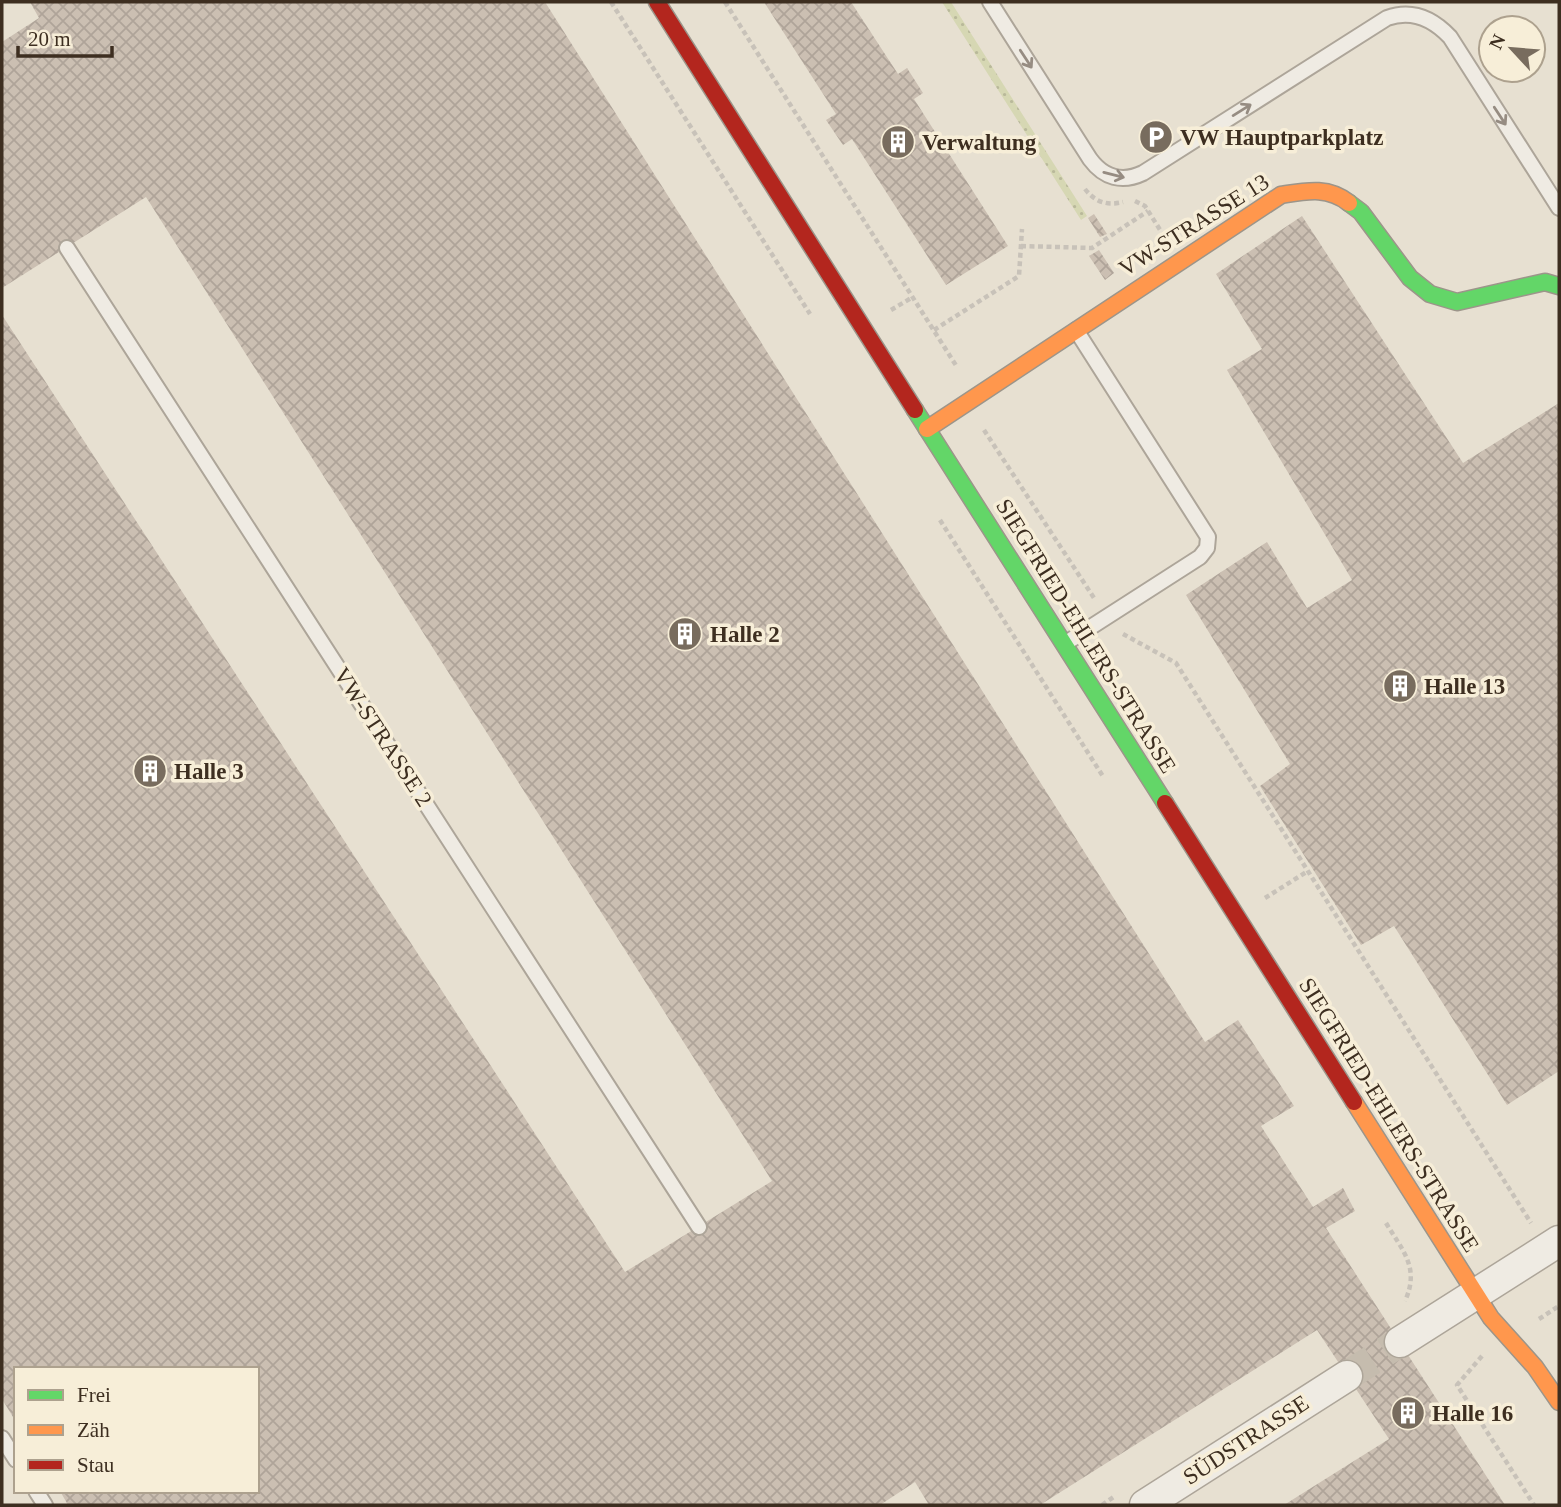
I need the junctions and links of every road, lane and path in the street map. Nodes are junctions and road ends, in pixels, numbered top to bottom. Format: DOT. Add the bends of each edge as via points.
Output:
graph roads {
  1 [pos="611,2"];
  2 [pos="657,2"];
  3 [pos="990,2"];
  4 [pos="1410,8"];
  5 [pos="1559,208"];
  6 [pos="1148,211"];
  7 [pos="1022,229"];
  8 [pos="1021,246"];
  9 [pos="67,248"];
  10 [pos="1559,286"];
  11 [pos="817,325"];
  12 [pos="1075,329"];
  13 [pos="934,330"];
  14 [pos="927,429"];
  15 [pos="934,510"];
  16 [pos="1064,644"];
  17 [pos="1110,787"];
  18 [pos="1380,1214"];
  19 [pos="699,1227"];
  20 [pos="1559,1241"];
  21 [pos="1476,1294"];
  22 [pos="1559,1306"];
  23 [pos="1400,1309"];
  24 [pos="1508,1338"];
  25 [pos="1401,1342"];
  26 [pos="1347,1376"];
  27 [pos="1559,1402"];
  28 [pos="2,1438"];
  29 [pos="14,1457"];
  30 [pos="1145,1505"];
  31 [pos="1534,1505"];
  1 -- 11 [label="path"];
  2 -- 14 [label="street, SIEGFRIED-EHLERS-STRASSE"];
  3 -- 4 [label="lane, one-way" via="1090,159 1102,172 1118,178 1143,173 1387,18"];
  4 -- 5 [label="lane, one-way" via="1450,37"];
  6 -- 8 [label="path" via="1092,248"];
  7 -- 8 [label="path"];
  8 -- 13 [label="path" via="1018,276"];
  9 -- 19 [label="lane, VW-STRASSE 2"];
  10 -- 12 [label="street, VW-STRASSE 13" via="1545,282 1457,302 1445,300 1408,278 1358,207 1334,194 1295,190"];
  12 -- 14 [label="street, VW-STRASSE 13"];
  12 -- 16 [label="lane" via="1208,537 1200,557"];
  14 -- 16 [label="street, SIEGFRIED-EHLERS-STRASSE"];
  15 -- 17 [label="path"];
  16 -- 21 [label="street, SIEGFRIED-EHLERS-STRASSE"];
  18 -- 23 [label="path" via="1410,1268 1410,1288"];
  20 -- 21 [label="street"];
  21 -- 24 [label="street, SIEGFRIED-EHLERS-STRASSE"];
  21 -- 25 [label="street"];
  22 -- 24 [label="path"];
  24 -- 27 [label="street, SIEGFRIED-EHLERS-STRASSE"];
  24 -- 31 [label="path" via="1478,1359 1457,1385"];
  26 -- 30 [label="street, SÜDSTRASSE"];
  28 -- 29 [label="lane"];
}
